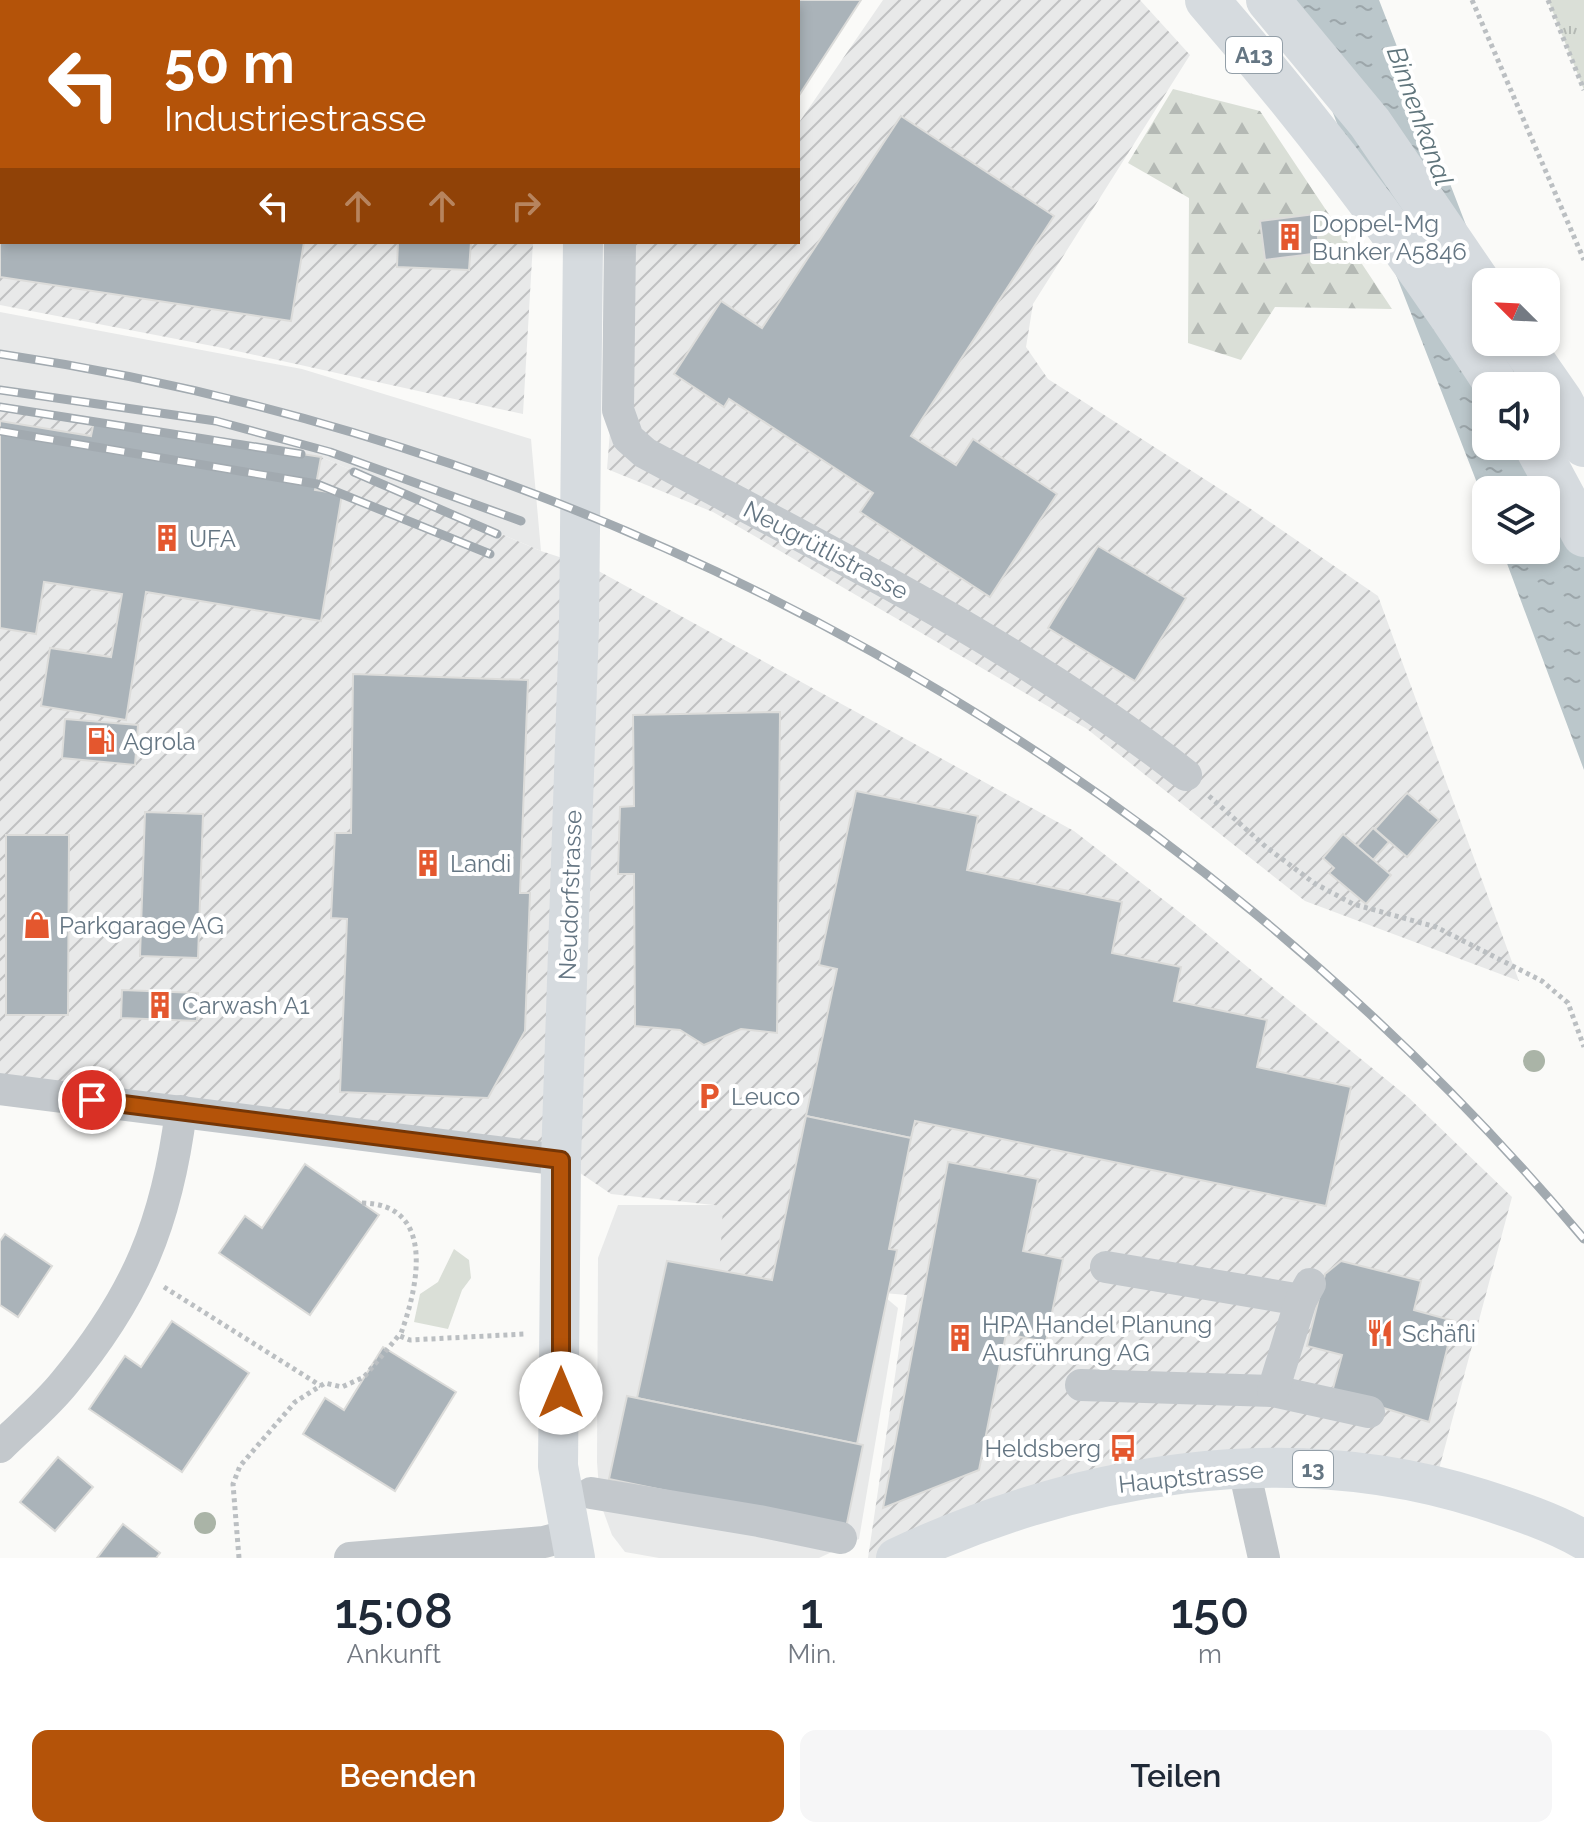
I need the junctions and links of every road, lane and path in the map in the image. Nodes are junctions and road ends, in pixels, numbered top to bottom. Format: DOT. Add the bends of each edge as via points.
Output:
graph roads {
  1 [pos="1207,0"];
  2 [pos="1268,0"];
  3 [pos="1472,0"];
  4 [pos="1548,0"];
  5 [pos="1584,90"];
  6 [pos="583,244"];
  7 [pos="620,244"];
  8 [pos="1584,260"];
  9 [pos="1472,272"];
  10 [pos="1530,356"];
  11 [pos="1488,372"];
  12 [pos="1584,445"];
  13 [pos="1544,460"];
  14 [pos="1584,535"];
  15 [pos="1186,775"];
  16 [pos="1584,1047"];
  17 [pos="0,1089"];
  18 [pos="181,1111"];
  19 [pos="561,1160"];
  20 [pos="362,1203"];
  21 [pos="1106,1267"];
  22 [pos="140,1270"];
  23 [pos="530,1333"];
  24 [pos="400,1334"];
  25 [pos="1081,1385"];
  26 [pos="321,1386"];
  27 [pos="1273,1391"];
  28 [pos="1369,1412"];
  29 [pos="0,1447"];
  30 [pos="1248,1467"];
  31 [pos="591,1493"];
  32 [pos="841,1538"];
  33 [pos="1584,1540"];
  34 [pos="576,1549"];
  35 [pos="239,1558"];
  36 [pos="350,1558"];
  37 [pos="357,1558"];
  38 [pos="896,1558"];
  39 [pos="1264,1558"];
  1 -- 11 [label="highway, A13" via="1300,111 1438,295"];
  2 -- 9 [label="highway, A13" via="1370,123"];
  3 -- 8 [label="path"];
  4 -- 5 [label="path"];
  6 -- 19 [label="main road, Neudorfstrasse" via="579,625"];
  7 -- 15 [label="street, Neugrütlistrasse" via="618,410 628,438 645,453 934,607 1119,723"];
  10 -- 12 [label="highway"];
  13 -- 14 [label="highway"];
  15 -- 16 [label="path" via="1314,883 1353,904 1436,927 1542,981 1568,1003"];
  17 -- 18 [label="street"];
  18 -- 19 [label="street"];
  18 -- 22 [label="street" via="173,1173"];
  19 -- 34 [label="main road, Neudorfstrasse" via="558,1466"];
  20 -- 24 [label="path" via="381,1203 400,1214 414,1232 413,1292"];
  21 -- 27 [label="street" via="1306,1292"];
  22 -- 26 [label="path"];
  22 -- 29 [label="street" via="122,1307 64,1384"];
  23 -- 24 [label="path" via="410,1340"];
  24 -- 26 [label="path" via="364,1377 342,1387"];
  25 -- 27 [label="street"];
  26 -- 35 [label="path" via="295,1402 240,1466 233,1484"];
  27 -- 28 [label="street"];
  30 -- 33 [label="main road, Hauptstrasse / 13" via="1315,1469 1435,1484 1516,1510"];
  30 -- 38 [label="main road, Hauptstrasse / 13" via="1172,1474 1061,1496 969,1526"];
  30 -- 39 [label="street"];
  31 -- 32 [label="street"];
  34 -- 37 [label="street" via="544,1542"];
  36 -- 37 [label="street"];
}
